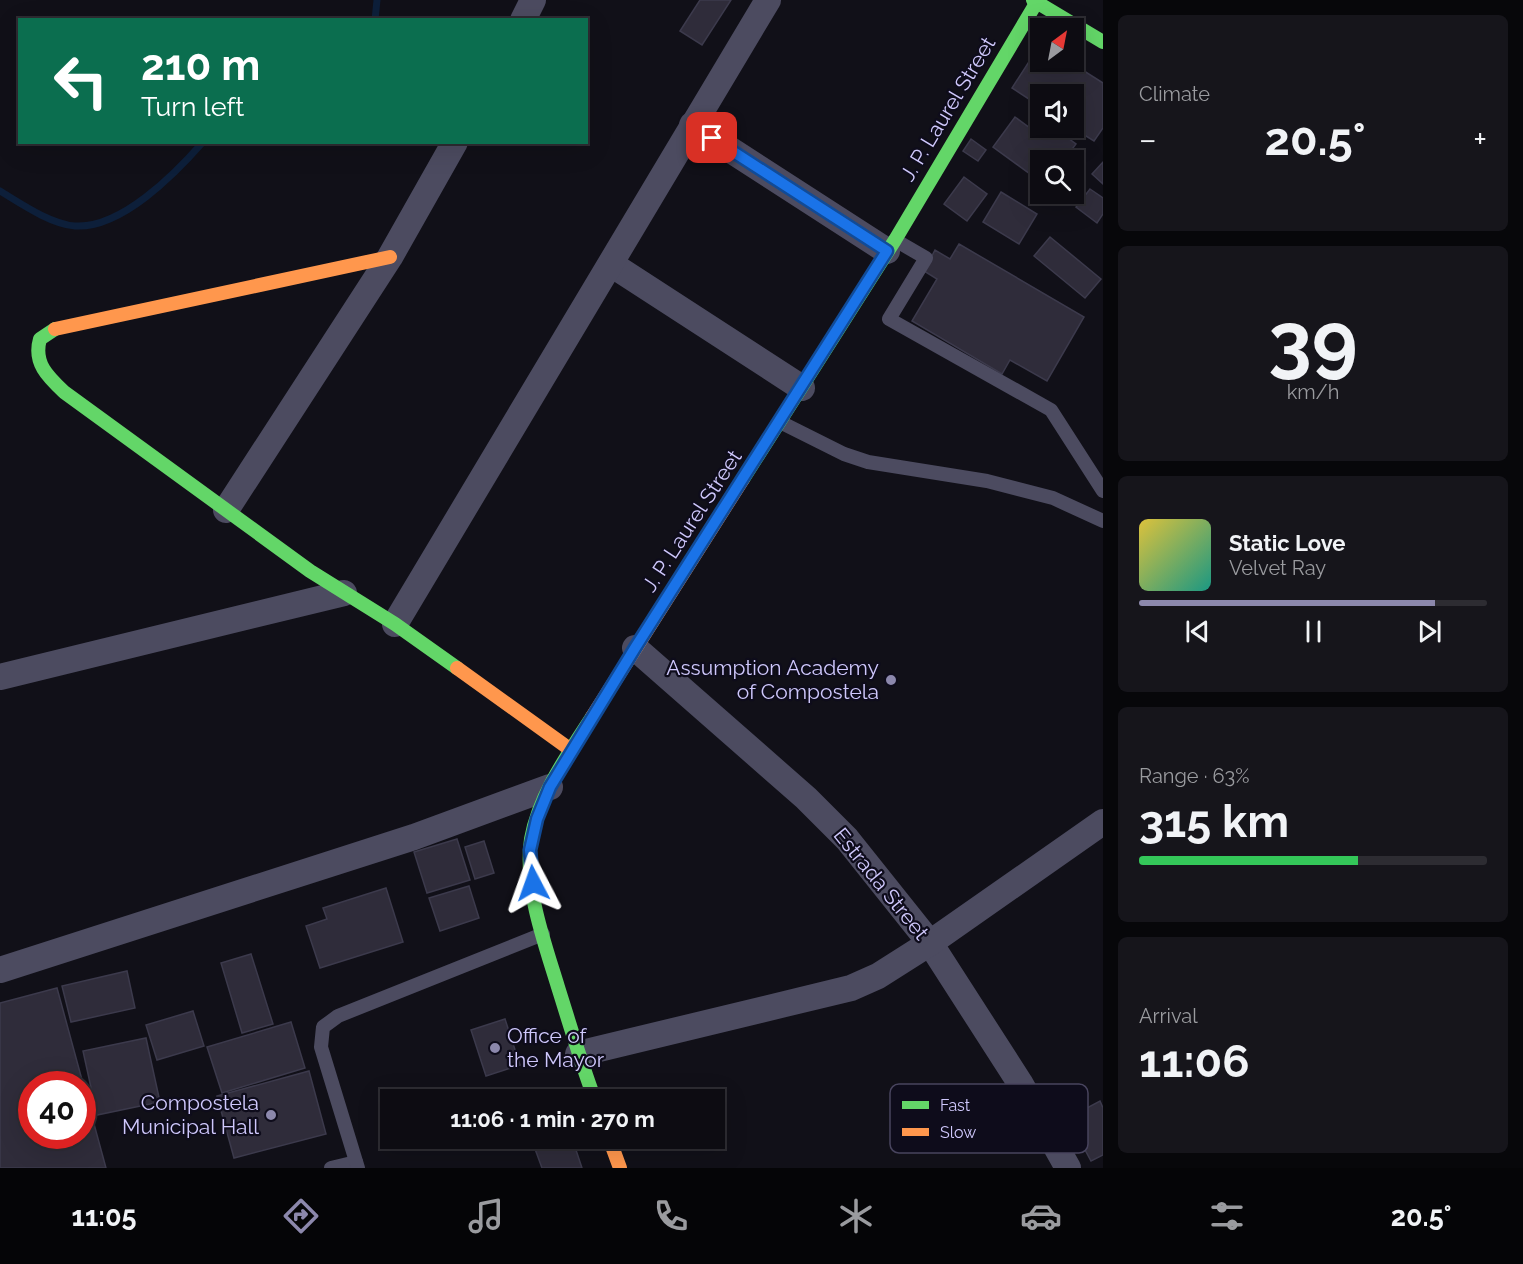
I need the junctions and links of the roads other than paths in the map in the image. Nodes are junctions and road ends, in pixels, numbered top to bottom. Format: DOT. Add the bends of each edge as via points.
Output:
graph roads {
  1 [pos="533,0"];
  2 [pos="768,0"];
  3 [pos="1036,1"];
  4 [pos="524,18"];
  5 [pos="1103,42"];
  6 [pos="693,125"];
  7 [pos="454,144"];
  8 [pos="891,246"];
  9 [pos="390,257"];
  10 [pos="611,264"];
  11 [pos="802,388"];
  12 [pos="780,422"];
  13 [pos="1103,491"];
  14 [pos="226,510"];
  15 [pos="1103,521"];
  16 [pos="344,592"];
  17 [pos="395,624"];
  18 [pos="635,648"];
  19 [pos="0,677"];
  20 [pos="571,750"];
  21 [pos="550,787"];
  22 [pos="1103,822"];
  23 [pos="543,934"];
  24 [pos="930,943"];
  25 [pos="0,970"];
  26 [pos="578,1054"];
  27 [pos="1021,1084"];
  28 [pos="591,1089"];
  29 [pos="613,1149"];
  30 [pos="1060,1153"];
  31 [pos="357,1165"];
  32 [pos="331,1168"];
  33 [pos="620,1168"];
  34 [pos="1068,1168"];
  1 -- 4 [label="street"];
  2 -- 6 [label="street"];
  3 -- 5 [label="street"];
  3 -- 8 [label="street, J. P. Laurel Street"];
  6 -- 8 [label="street"];
  6 -- 10 [label="street"];
  7 -- 9 [label="street"];
  8 -- 11 [label="street, J. P. Laurel Street"];
  8 -- 13 [label="lane" via="926,258 889,320 1051,410"];
  9 -- 14 [label="street"];
  9 -- 14 [label="street" via="57,327 39,339 36,347 40,366 64,392"];
  10 -- 11 [label="street"];
  10 -- 17 [label="street"];
  11 -- 12 [label="street, J. P. Laurel Street"];
  12 -- 15 [label="lane" via="868,462 987,481 1053,498"];
  12 -- 18 [label="street, J. P. Laurel Street"];
  14 -- 16 [label="street"];
  16 -- 17 [label="street"];
  16 -- 19 [label="street"];
  17 -- 20 [label="street"];
  18 -- 20 [label="street, J. P. Laurel Street"];
  18 -- 24 [label="street, Estrada Street" via="847,838"];
  20 -- 21 [label="street, J. P. Laurel Street"];
  21 -- 23 [label="street, J. P. Laurel Street" via="530,850"];
  21 -- 25 [label="street" via="414,837"];
  22 -- 24 [label="street"];
  23 -- 26 [label="street, J. P. Laurel Street"];
  23 -- 31 [label="lane" via="338,1016 323,1027 321,1047"];
  24 -- 26 [label="street" via="851,988"];
  24 -- 27 [label="street, Estrada Street"];
  26 -- 28 [label="street, J. P. Laurel Street"];
  29 -- 33 [label="street"];
  30 -- 34 [label="street, Estrada Street"];
  31 -- 32 [label="lane"];
}
